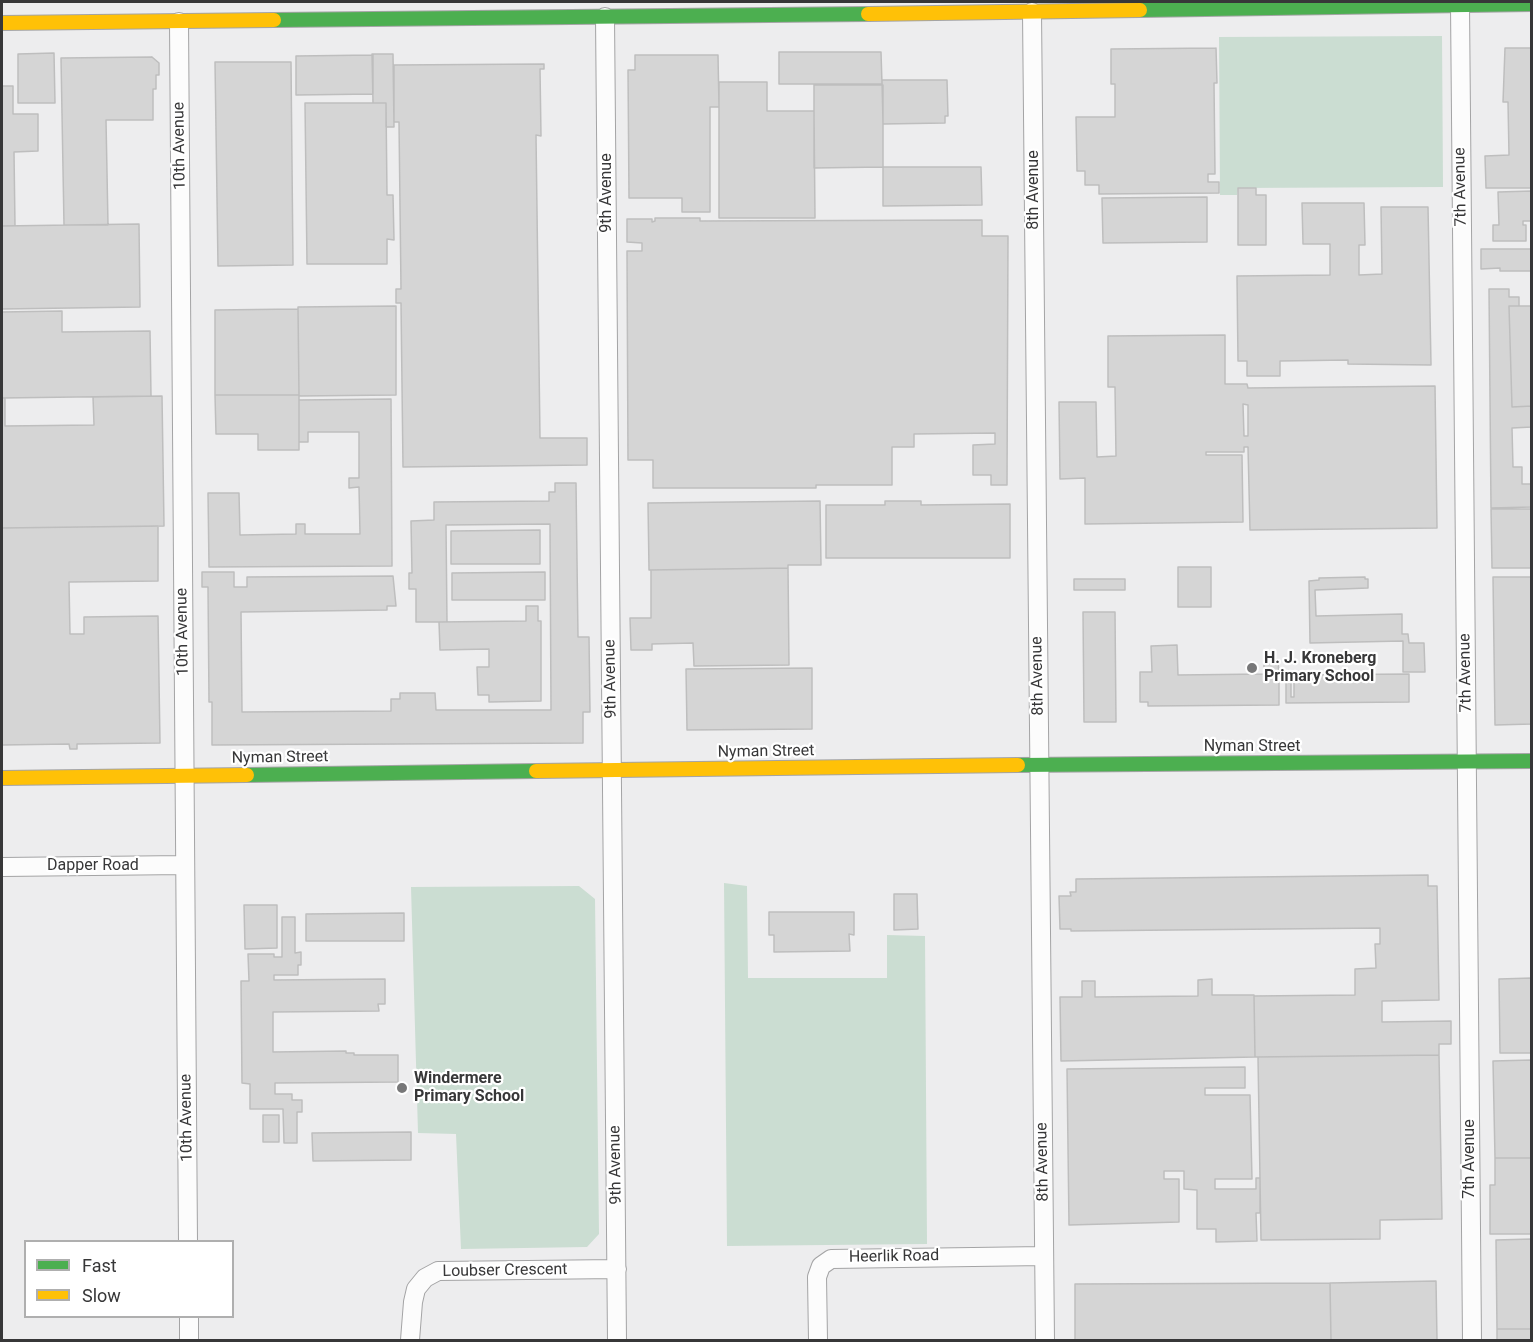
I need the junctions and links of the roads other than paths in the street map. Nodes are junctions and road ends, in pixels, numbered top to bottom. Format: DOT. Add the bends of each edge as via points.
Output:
graph roads {
  1 [pos="1532,4"];
  2 [pos="1460,5"];
  3 [pos="1032,12"];
  4 [pos="605,17"];
  5 [pos="179,22"];
  6 [pos="2,23"];
  7 [pos="1532,761"];
  8 [pos="1467,762"];
  9 [pos="1039,765"];
  10 [pos="612,770"];
  11 [pos="186,776"];
  12 [pos="2,778"];
  13 [pos="184,865"];
  14 [pos="2,867"];
  15 [pos="188,1240"];
  16 [pos="1044,1256"];
  17 [pos="617,1269"];
  18 [pos="189,1318"];
  19 [pos="189,1341"];
  20 [pos="410,1341"];
  21 [pos="617,1341"];
  22 [pos="818,1341"];
  23 [pos="1045,1341"];
  24 [pos="1472,1341"];
  1 -- 2 [label="main road"];
  2 -- 3 [label="main road"];
  2 -- 8 [label="street, 7th Avenue"];
  3 -- 4 [label="main road"];
  3 -- 9 [label="street, 8th Avenue"];
  4 -- 5 [label="main road"];
  4 -- 10 [label="street, 9th Avenue"];
  5 -- 6 [label="main road"];
  5 -- 11 [label="street, 10th Avenue"];
  7 -- 8 [label="main road, Nyman Street"];
  8 -- 9 [label="main road, Nyman Street"];
  8 -- 24 [label="street, 7th Avenue"];
  9 -- 10 [label="main road, Nyman Street"];
  9 -- 16 [label="street, 8th Avenue"];
  10 -- 11 [label="main road, Nyman Street"];
  10 -- 17 [label="street, 9th Avenue"];
  11 -- 12 [label="main road, Nyman Street"];
  11 -- 13 [label="street, 10th Avenue"];
  13 -- 14 [label="street, Dapper Road"];
  13 -- 15 [label="street, 10th Avenue"];
  16 -- 22 [label="street, Heerlik Road" via="831,1259 821,1266 817,1277"];
  16 -- 23 [label="street, 8th Avenue"];
  17 -- 20 [label="street, Loubser Crescent" via="438,1271 416,1289"];
  17 -- 21 [label="street, 9th Avenue"];
  18 -- 19 [label="street"];
}
